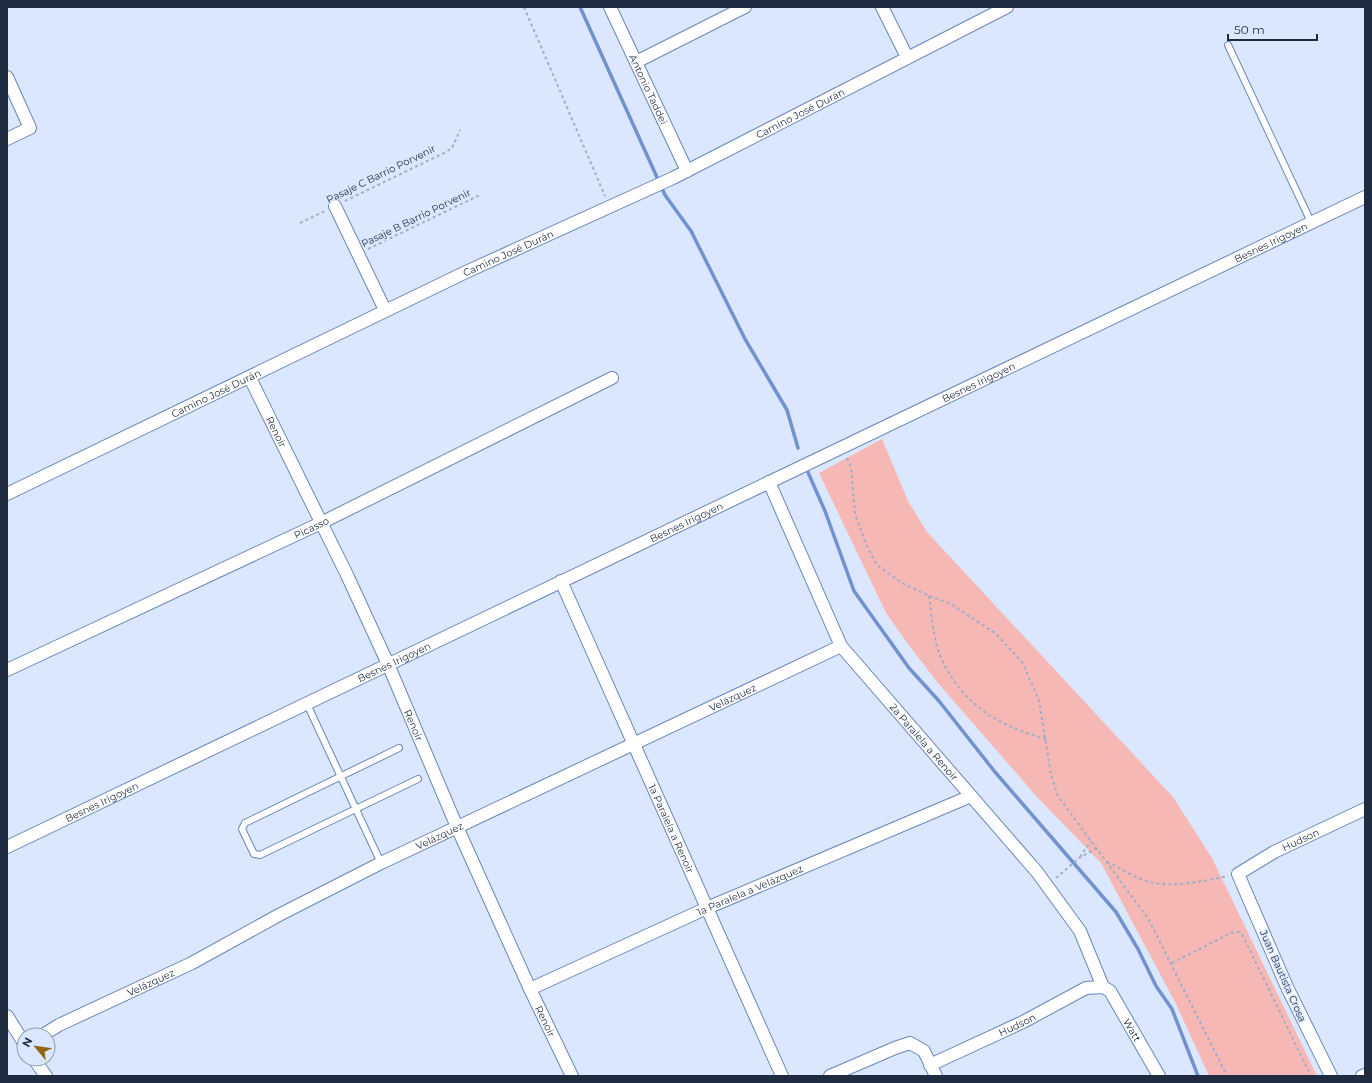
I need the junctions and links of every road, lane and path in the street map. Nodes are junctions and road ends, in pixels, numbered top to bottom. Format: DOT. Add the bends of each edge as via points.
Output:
graph roads {
  1 [pos="524,7"];
  2 [pos="610,7"];
  3 [pos="745,7"];
  4 [pos="882,7"];
  5 [pos="1008,7"];
  6 [pos="1228,45"];
  7 [pos="907,58"];
  8 [pos="636,62"];
  9 [pos="7,77"];
  10 [pos="460,130"];
  11 [pos="7,139"];
  12 [pos="687,171"];
  13 [pos="480,195"];
  14 [pos="1365,197"];
  15 [pos="335,206"];
  16 [pos="610,207"];
  17 [pos="1312,222"];
  18 [pos="300,223"];
  19 [pos="358,254"];
  20 [pos="385,310"];
  21 [pos="250,378"];
  22 [pos="612,378"];
  23 [pos="840,448"];
  24 [pos="769,482"];
  25 [pos="7,494"];
  26 [pos="321,523"];
  27 [pos="561,581"];
  28 [pos="930,596"];
  29 [pos="841,646"];
  30 [pos="388,664"];
  31 [pos="7,670"];
  32 [pos="307,704"];
  33 [pos="1046,739"];
  34 [pos="633,743"];
  35 [pos="399,748"];
  36 [pos="340,776"];
  37 [pos="418,780"];
  38 [pos="971,796"];
  39 [pos="356,809"];
  40 [pos="1365,809"];
  41 [pos="457,827"];
  42 [pos="1092,841"];
  43 [pos="7,847"];
  44 [pos="1097,848"];
  45 [pos="1079,858"];
  46 [pos="1106,861"];
  47 [pos="381,863"];
  48 [pos="1062,873"];
  49 [pos="1238,874"];
  50 [pos="707,908"];
  51 [pos="1172,963"];
  52 [pos="1103,986"];
  53 [pos="530,989"];
  54 [pos="7,1016"];
  55 [pos="56,1028"];
  56 [pos="16,1030"];
  57 [pos="930,1065"];
  58 [pos="40,1067"];
  59 [pos="46,1076"];
  60 [pos="572,1076"];
  61 [pos="782,1076"];
  62 [pos="830,1076"];
  63 [pos="936,1076"];
  64 [pos="1159,1076"];
  65 [pos="1227,1076"];
  66 [pos="1311,1076"];
  67 [pos="1331,1076"];
  1 -- 16 [label="path"];
  2 -- 8 [label="street, Antonio Taddei"];
  3 -- 8 [label="street"];
  4 -- 7 [label="street"];
  5 -- 7 [label="street, Camino José Durán"];
  6 -- 17 [label="lane"];
  7 -- 12 [label="street, Camino José Durán"];
  8 -- 12 [label="street, Antonio Taddei"];
  9 -- 11 [label="street" via="30,128"];
  10 -- 15 [label="path, Pasaje C Barrio Porvenir" via="452,148 446,152"];
  12 -- 16 [label="street, Camino José Durán"];
  13 -- 19 [label="path, Pasaje B Barrio Porvenir"];
  14 -- 17 [label="street, Besnes Irigoyen"];
  15 -- 18 [label="path, Pasaje C Barrio Porvenir"];
  15 -- 19 [label="street"];
  16 -- 20 [label="street, Camino José Durán"];
  17 -- 23 [label="street, Besnes Irigoyen"];
  19 -- 20 [label="street"];
  20 -- 21 [label="street, Camino José Durán"];
  21 -- 25 [label="street, Camino José Durán"];
  21 -- 26 [label="street, Renoir"];
  22 -- 26 [label="street, Picasso"];
  23 -- 24 [label="street, Besnes Irigoyen"];
  23 -- 28 [label="path" via="851,467 855,514 866,544 878,565 902,583"];
  24 -- 27 [label="street, Besnes Irigoyen"];
  24 -- 29 [label="street, 2a Paralela a Renoir"];
  26 -- 30 [label="street, Renoir"];
  26 -- 31 [label="street, Picasso"];
  27 -- 30 [label="street, Besnes Irigoyen"];
  27 -- 34 [label="street, 1a Paralela a Renoir"];
  28 -- 33 [label="path" via="949,603 995,633 1022,662 1039,700"];
  28 -- 33 [label="path" via="933,625 942,659 958,686 975,706 995,720"];
  29 -- 34 [label="street, Velázquez"];
  29 -- 38 [label="street, 2a Paralela a Renoir"];
  30 -- 32 [label="street, Besnes Irigoyen"];
  30 -- 41 [label="street, Renoir"];
  32 -- 36 [label="lane"];
  32 -- 43 [label="street, Besnes Irigoyen"];
  33 -- 42 [label="path" via="1051,775 1058,796"];
  34 -- 41 [label="street, Velázquez"];
  34 -- 50 [label="street, 1a Paralela a Renoir"];
  35 -- 36 [label="lane"];
  36 -- 39 [label="lane"];
  36 -- 39 [label="lane" via="245,823 242,829 254,854 260,855"];
  37 -- 39 [label="lane"];
  38 -- 50 [label="street, 1a Paralela a Velázquez"];
  38 -- 52 [label="street, 2a Paralela a Renoir" via="1037,872 1080,931"];
  39 -- 47 [label="lane"];
  40 -- 49 [label="street, Hudson" via="1274,852"];
  41 -- 47 [label="street, Velázquez"];
  41 -- 53 [label="street, Renoir"];
  42 -- 44 [label="path"];
  42 -- 45 [label="path"];
  44 -- 45 [label="path"];
  44 -- 46 [label="path"];
  45 -- 48 [label="path"];
  46 -- 49 [label="path" via="1150,882 1206,881"];
  46 -- 51 [label="path" via="1149,920"];
  47 -- 55 [label="street, Velázquez" via="192,963"];
  49 -- 67 [label="street, Juan Bautista Crosa" via="1287,987"];
  50 -- 53 [label="street, 1a Paralela a Velázquez"];
  50 -- 61 [label="street, 1a Paralela a Renoir"];
  51 -- 65 [label="path"];
  51 -- 66 [label="path" via="1231,933 1239,932 1244,936"];
  52 -- 57 [label="street, Hudson" via="1086,988 1023,1022"];
  52 -- 64 [label="street, Watt" via="1110,991 1120,1006"];
  53 -- 60 [label="street, Renoir"];
  54 -- 56 [label="street"];
  57 -- 62 [label="street" via="924,1051 910,1043"];
  57 -- 63 [label="street"];
  58 -- 59 [label="street"];
}
